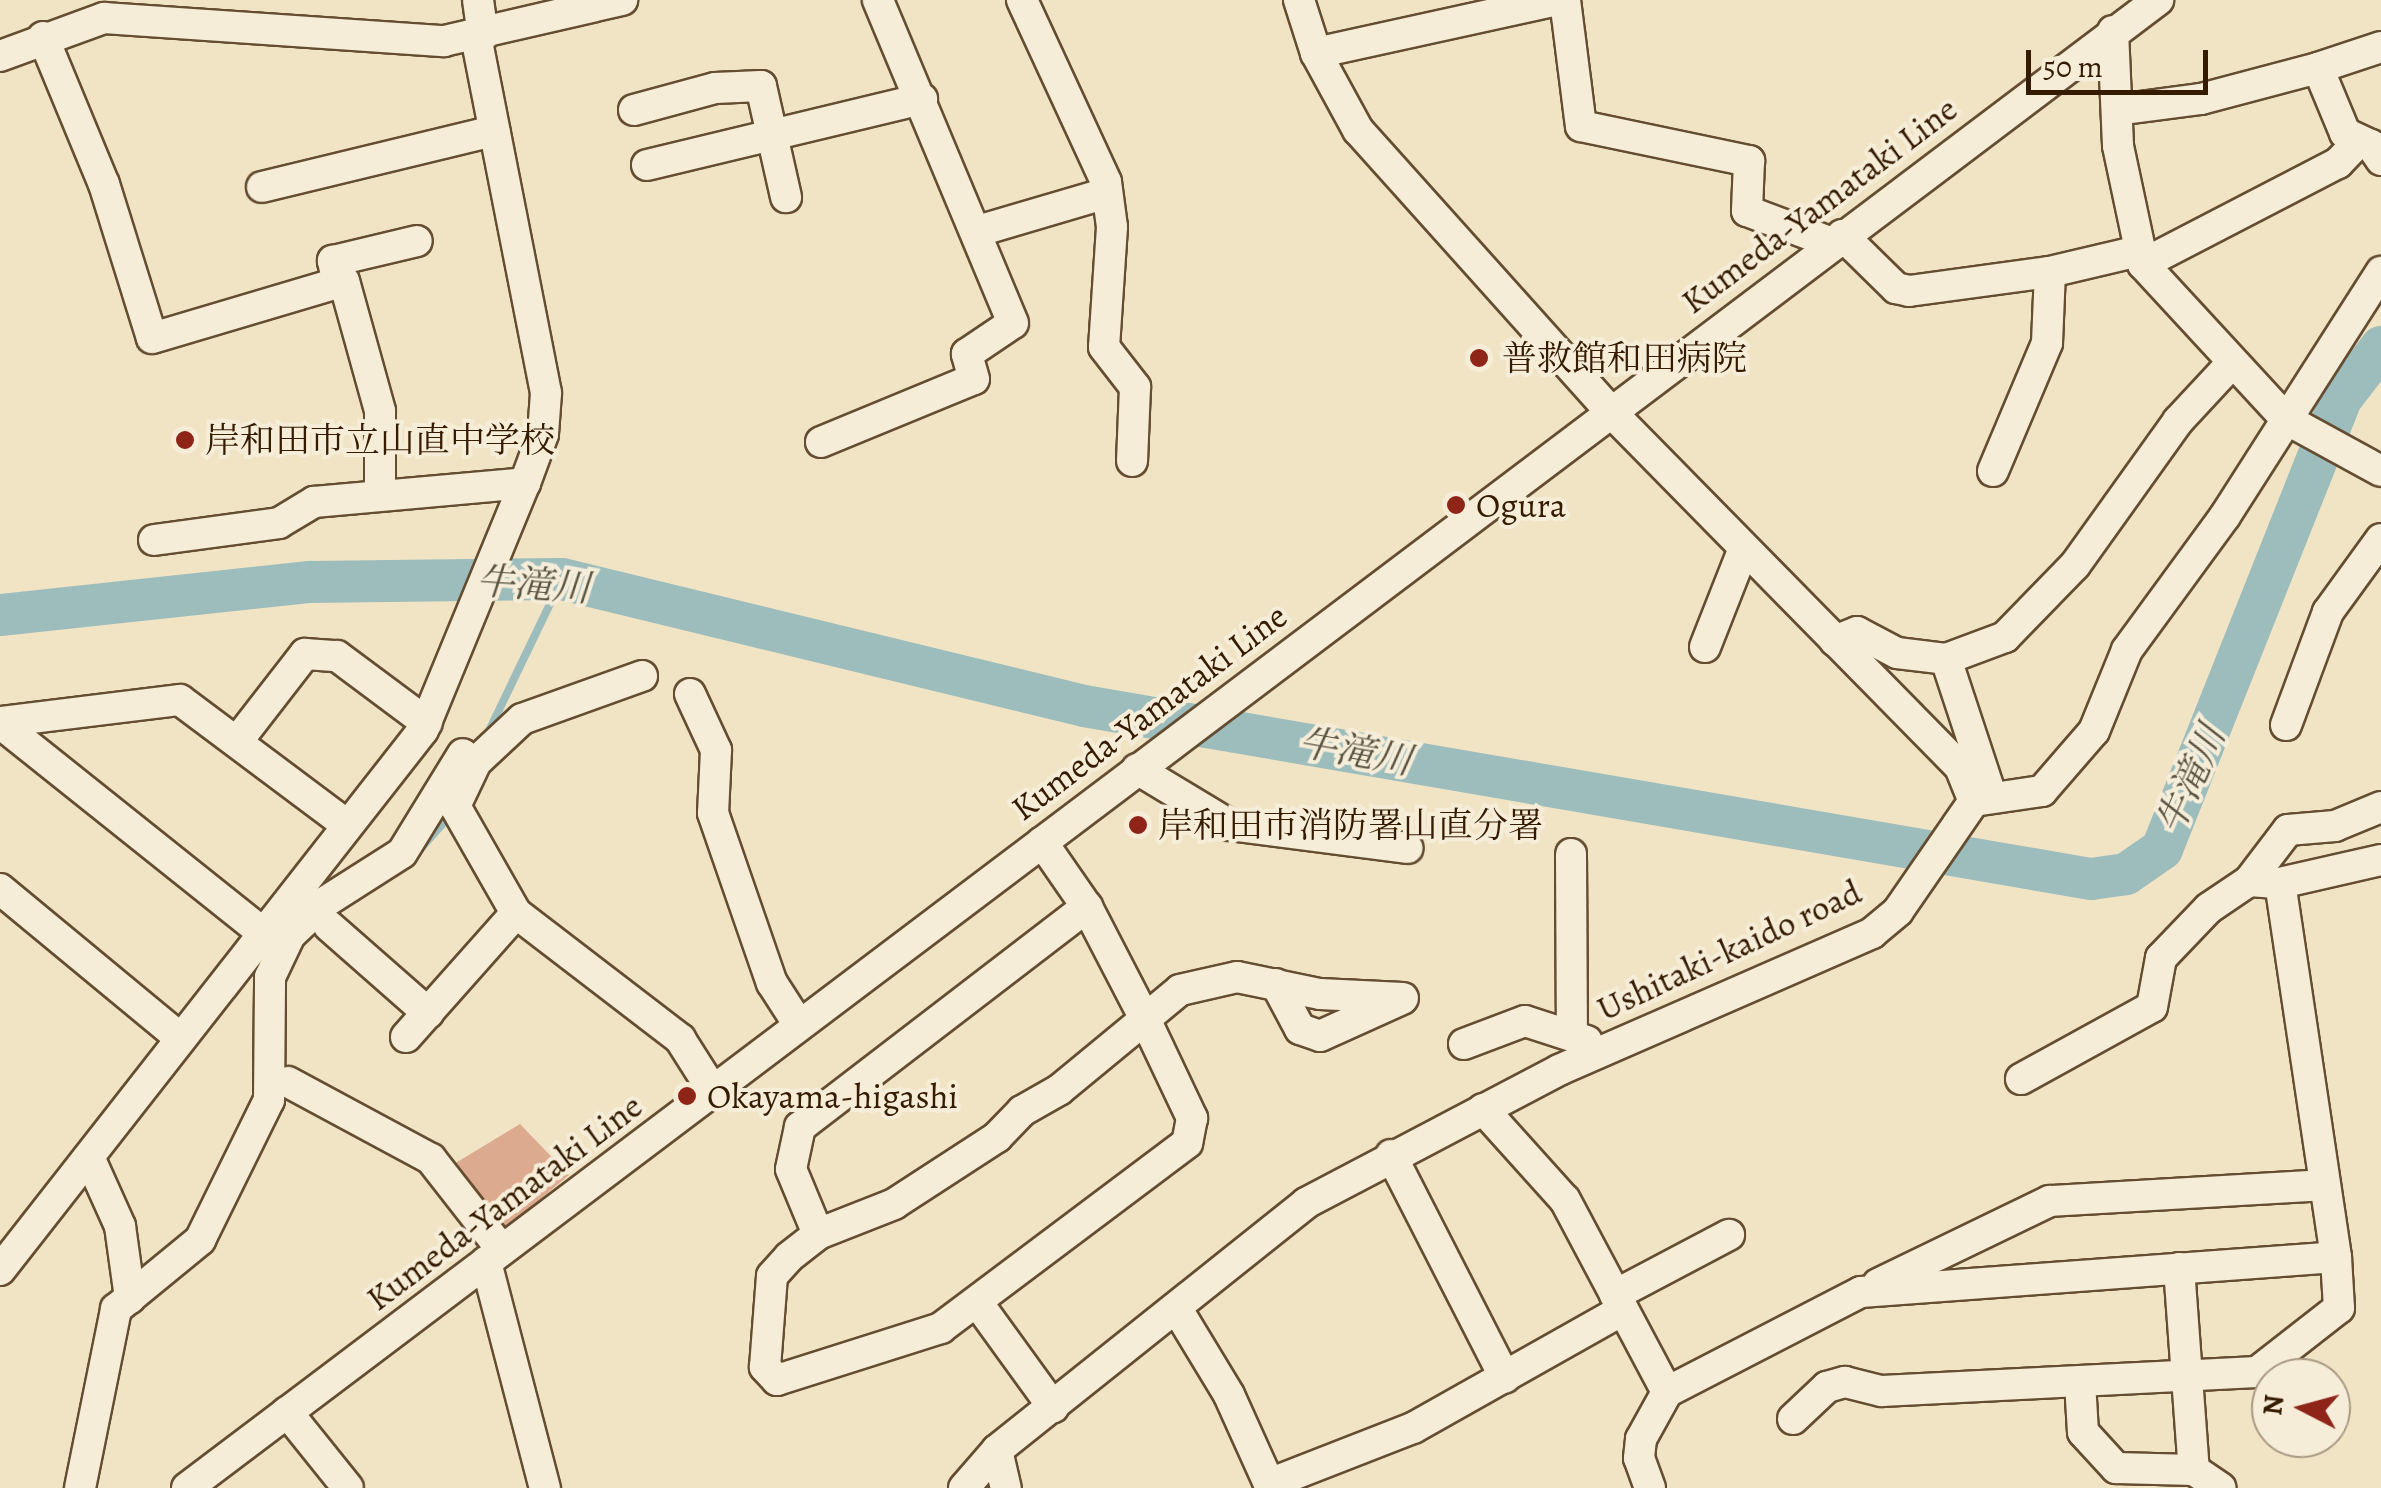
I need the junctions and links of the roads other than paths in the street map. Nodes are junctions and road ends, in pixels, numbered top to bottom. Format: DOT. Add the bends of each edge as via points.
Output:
graph roads {
  1 [pos="478,0"];
  2 [pos="622,0"];
  3 [pos="878,0"];
  4 [pos="1299,0"];
  5 [pos="1556,0"];
  6 [pos="1566,0"];
  7 [pos="2158,0"];
  8 [pos="1027,2"];
  9 [pos="228,13"];
  10 [pos="2118,19"];
  11 [pos="479,36"];
  12 [pos="43,37"];
  13 [pos="2381,47"];
  14 [pos="1316,53"];
  15 [pos="0,56"];
  16 [pos="2318,68"];
  17 [pos="922,99"];
  18 [pos="634,110"];
  19 [pos="2117,110"];
  20 [pos="494,131"];
  21 [pos="772,136"];
  22 [pos="2369,151"];
  23 [pos="647,165"];
  24 [pos="262,187"];
  25 [pos="1107,193"];
  26 [pos="786,197"];
  27 [pos="978,231"];
  28 [pos="1837,239"];
  29 [pos="416,241"];
  30 [pos="2141,258"];
  31 [pos="2050,272"];
  32 [pos="2381,272"];
  33 [pos="338,282"];
  34 [pos="2230,365"];
  35 [pos="1609,410"];
  36 [pos="2290,421"];
  37 [pos="821,442"];
  38 [pos="1132,461"];
  39 [pos="2368,464"];
  40 [pos="1993,471"];
  41 [pos="525,483"];
  42 [pos="380,494"];
  43 [pos="2381,538"];
  44 [pos="154,540"];
  45 [pos="1744,548"];
  46 [pos="1835,641"];
  47 [pos="1705,646"];
  48 [pos="1946,659"];
  49 [pos="642,676"];
  50 [pos="690,694"];
  51 [pos="0,723"];
  52 [pos="2286,725"];
  53 [pos="425,727"];
  54 [pos="239,739"];
  55 [pos="469,758"];
  56 [pos="1142,766"];
  57 [pos="1978,805"];
  58 [pos="2381,807"];
  59 [pos="347,825"];
  60 [pos="1042,842"];
  61 [pos="1408,848"];
  62 [pos="1571,854"];
  63 [pos="2381,860"];
  64 [pos="2249,881"];
  65 [pos="2280,883"];
  66 [pos="0,889"];
  67 [pos="1087,907"];
  68 [pos="516,913"];
  69 [pos="329,926"];
  70 [pos="262,932"];
  71 [pos="1276,984"];
  72 [pos="428,1012"];
  73 [pos="1145,1019"];
  74 [pos="799,1026"];
  75 [pos="1572,1035"];
  76 [pos="178,1036"];
  77 [pos="406,1038"];
  78 [pos="1464,1044"];
  79 [pos="1606,1049"];
  80 [pos="2020,1080"];
  81 [pos="288,1082"];
  82 [pos="712,1091"];
  83 [pos="1483,1110"];
  84 [pos="1391,1156"];
  85 [pos="89,1157"];
  86 [pos="2325,1185"];
  87 [pos="818,1234"];
  88 [pos="1729,1235"];
  89 [pos="494,1256"];
  90 [pos="2336,1258"];
  91 [pos="2179,1268"];
  92 [pos="0,1270"];
  93 [pos="1862,1292"];
  94 [pos="130,1298"];
  95 [pos="976,1302"];
  96 [pos="1618,1302"];
  97 [pos="1177,1309"];
  98 [pos="2187,1377"];
  99 [pos="1505,1378"];
  100 [pos="2080,1382"];
  101 [pos="1667,1392"];
  102 [pos="1054,1406"];
  103 [pos="288,1412"];
  104 [pos="1792,1419"];
  105 [pos="998,1450"];
  106 [pos="2194,1470"];
  107 [pos="1270,1486"];
  108 [pos="80,1488"];
  109 [pos="187,1488"];
  110 [pos="348,1488"];
  111 [pos="545,1488"];
  112 [pos="964,1488"];
  113 [pos="1006,1488"];
  114 [pos="1650,1488"];
  115 [pos="2221,1488"];
  1 -- 11 [label="street"];
  2 -- 11 [label="street"];
  3 -- 17 [label="street"];
  4 -- 14 [label="street"];
  5 -- 14 [label="street"];
  6 -- 28 [label="street" via="1581,126 1749,161 1747,211"];
  7 -- 10 [label="street, Kumeda-Yamataki Line"];
  8 -- 25 [label="street" via="1068,111 1096,152"];
  9 -- 11 [label="street" via="370,42"];
  9 -- 12 [label="street" via="136,16"];
  10 -- 19 [label="street"];
  10 -- 28 [label="street, Kumeda-Yamataki Line"];
  11 -- 20 [label="street"];
  12 -- 15 [label="street"];
  12 -- 33 [label="street" via="104,184 152,338"];
  13 -- 16 [label="street"];
  14 -- 35 [label="street" via="1358,130"];
  16 -- 19 [label="street"];
  16 -- 22 [label="street" via="2345,133"];
  17 -- 21 [label="street"];
  17 -- 27 [label="street"];
  18 -- 21 [label="street" via="715,88 761,86"];
  19 -- 30 [label="street"];
  20 -- 24 [label="street"];
  20 -- 41 [label="street" via="546,393 543,434"];
  21 -- 23 [label="street"];
  21 -- 26 [label="street"];
  22 -- 30 [label="street"];
  25 -- 27 [label="street"];
  25 -- 38 [label="street" via="1104,346 1135,387"];
  27 -- 37 [label="street" via="1013,323 966,354 974,378"];
  28 -- 31 [label="street" via="1896,288 1909,291"];
  28 -- 35 [label="street, Kumeda-Yamataki Line"];
  29 -- 33 [label="street" via="333,261"];
  30 -- 31 [label="street"];
  30 -- 34 [label="street"];
  31 -- 40 [label="street" via="2047,344"];
  32 -- 36 [label="street"];
  33 -- 42 [label="street" via="380,411"];
  34 -- 36 [label="street"];
  34 -- 48 [label="street" via="2178,421 2076,565 2005,638"];
  35 -- 45 [label="street"];
  35 -- 56 [label="street, Kumeda-Yamataki Line"];
  36 -- 39 [label="street"];
  36 -- 57 [label="street" via="2127,650 2073,763 2042,791"];
  41 -- 42 [label="street"];
  41 -- 53 [label="street"];
  42 -- 44 [label="street" via="314,502 279,523"];
  43 -- 52 [label="street" via="2328,612"];
  45 -- 46 [label="street"];
  45 -- 47 [label="street"];
  46 -- 48 [label="street" via="1858,632 1896,653"];
  46 -- 57 [label="street" via="1960,766"];
  48 -- 57 [label="street"];
  49 -- 55 [label="street" via="522,719"];
  50 -- 74 [label="street" via="716,750 713,812 772,983"];
  51 -- 54 [label="street" via="180,700"];
  51 -- 70 [label="street"];
  53 -- 54 [label="street" via="337,656 305,654"];
  53 -- 55 [label="street"];
  53 -- 59 [label="street"];
  54 -- 59 [label="street"];
  55 -- 68 [label="street" via="455,806"];
  55 -- 94 [label="street" via="402,853 325,902 290,935 270,976 269,1100 200,1240"];
  56 -- 60 [label="street, Kumeda-Yamataki Line"];
  56 -- 61 [label="street" via="1230,824"];
  57 -- 79 [label="street, Ushitaki-kaido road" via="1872,933"];
  58 -- 64 [label="street" via="2334,826 2288,830"];
  59 -- 70 [label="street"];
  60 -- 67 [label="street"];
  60 -- 74 [label="street, Kumeda-Yamataki Line"];
  62 -- 75 [label="street"];
  63 -- 65 [label="street"];
  64 -- 65 [label="street"];
  64 -- 80 [label="street" via="2208,908 2161,958 2152,1008"];
  65 -- 86 [label="street"];
  66 -- 76 [label="street"];
  67 -- 73 [label="street"];
  67 -- 87 [label="street" via="800,1127 791,1170"];
  68 -- 72 [label="street"];
  68 -- 82 [label="street" via="680,1039"];
  69 -- 72 [label="street"];
  70 -- 76 [label="street"];
  71 -- 73 [label="street" via="1211,977"];
  72 -- 77 [label="street"];
  73 -- 87 [label="street" via="997,1138 894,1204"];
  73 -- 95 [label="street" via="1192,1118 1187,1143"];
  74 -- 82 [label="street, Kumeda-Yamataki Line"];
  75 -- 78 [label="street" via="1525,1021"];
  75 -- 79 [label="street"];
  76 -- 85 [label="street"];
  79 -- 83 [label="street, Ushitaki-kaido road"];
  81 -- 89 [label="street" via="430,1159"];
  82 -- 89 [label="street, Kumeda-Yamataki Line"];
  83 -- 84 [label="street, Ushitaki-kaido road"];
  83 -- 96 [label="street" via="1566,1200"];
  84 -- 97 [label="street, Ushitaki-kaido road" via="1306,1203"];
  84 -- 99 [label="street"];
  85 -- 92 [label="street"];
  85 -- 94 [label="street" via="120,1226"];
  86 -- 90 [label="street"];
  86 -- 93 [label="street" via="2050,1201"];
  87 -- 95 [label="street" via="772,1276 764,1366 777,1380 941,1328"];
  88 -- 96 [label="street"];
  89 -- 103 [label="street, Kumeda-Yamataki Line"];
  89 -- 111 [label="street"];
  90 -- 91 [label="street"];
  90 -- 98 [label="street" via="2340,1308 2257,1372"];
  91 -- 93 [label="street"];
  91 -- 98 [label="street"];
  93 -- 101 [label="street"];
  94 -- 108 [label="street" via="110,1322"];
  95 -- 102 [label="street"];
  96 -- 99 [label="street"];
  96 -- 101 [label="street"];
  97 -- 102 [label="street, Ushitaki-kaido road"];
  97 -- 107 [label="street" via="1229,1395"];
  98 -- 100 [label="street"];
  98 -- 106 [label="street"];
  99 -- 107 [label="street" via="1414,1428"];
  100 -- 104 [label="street" via="1882,1391 1846,1382 1827,1387"];
  100 -- 106 [label="street" via="2084,1432 2116,1468"];
  101 -- 114 [label="street" via="1642,1439 1639,1458"];
  102 -- 105 [label="street, Ushitaki-kaido road"];
  103 -- 109 [label="street, Kumeda-Yamataki Line"];
  103 -- 110 [label="street"];
  105 -- 112 [label="street, Ushitaki-kaido road"];
  105 -- 113 [label="street"];
  106 -- 115 [label="street"];
}
